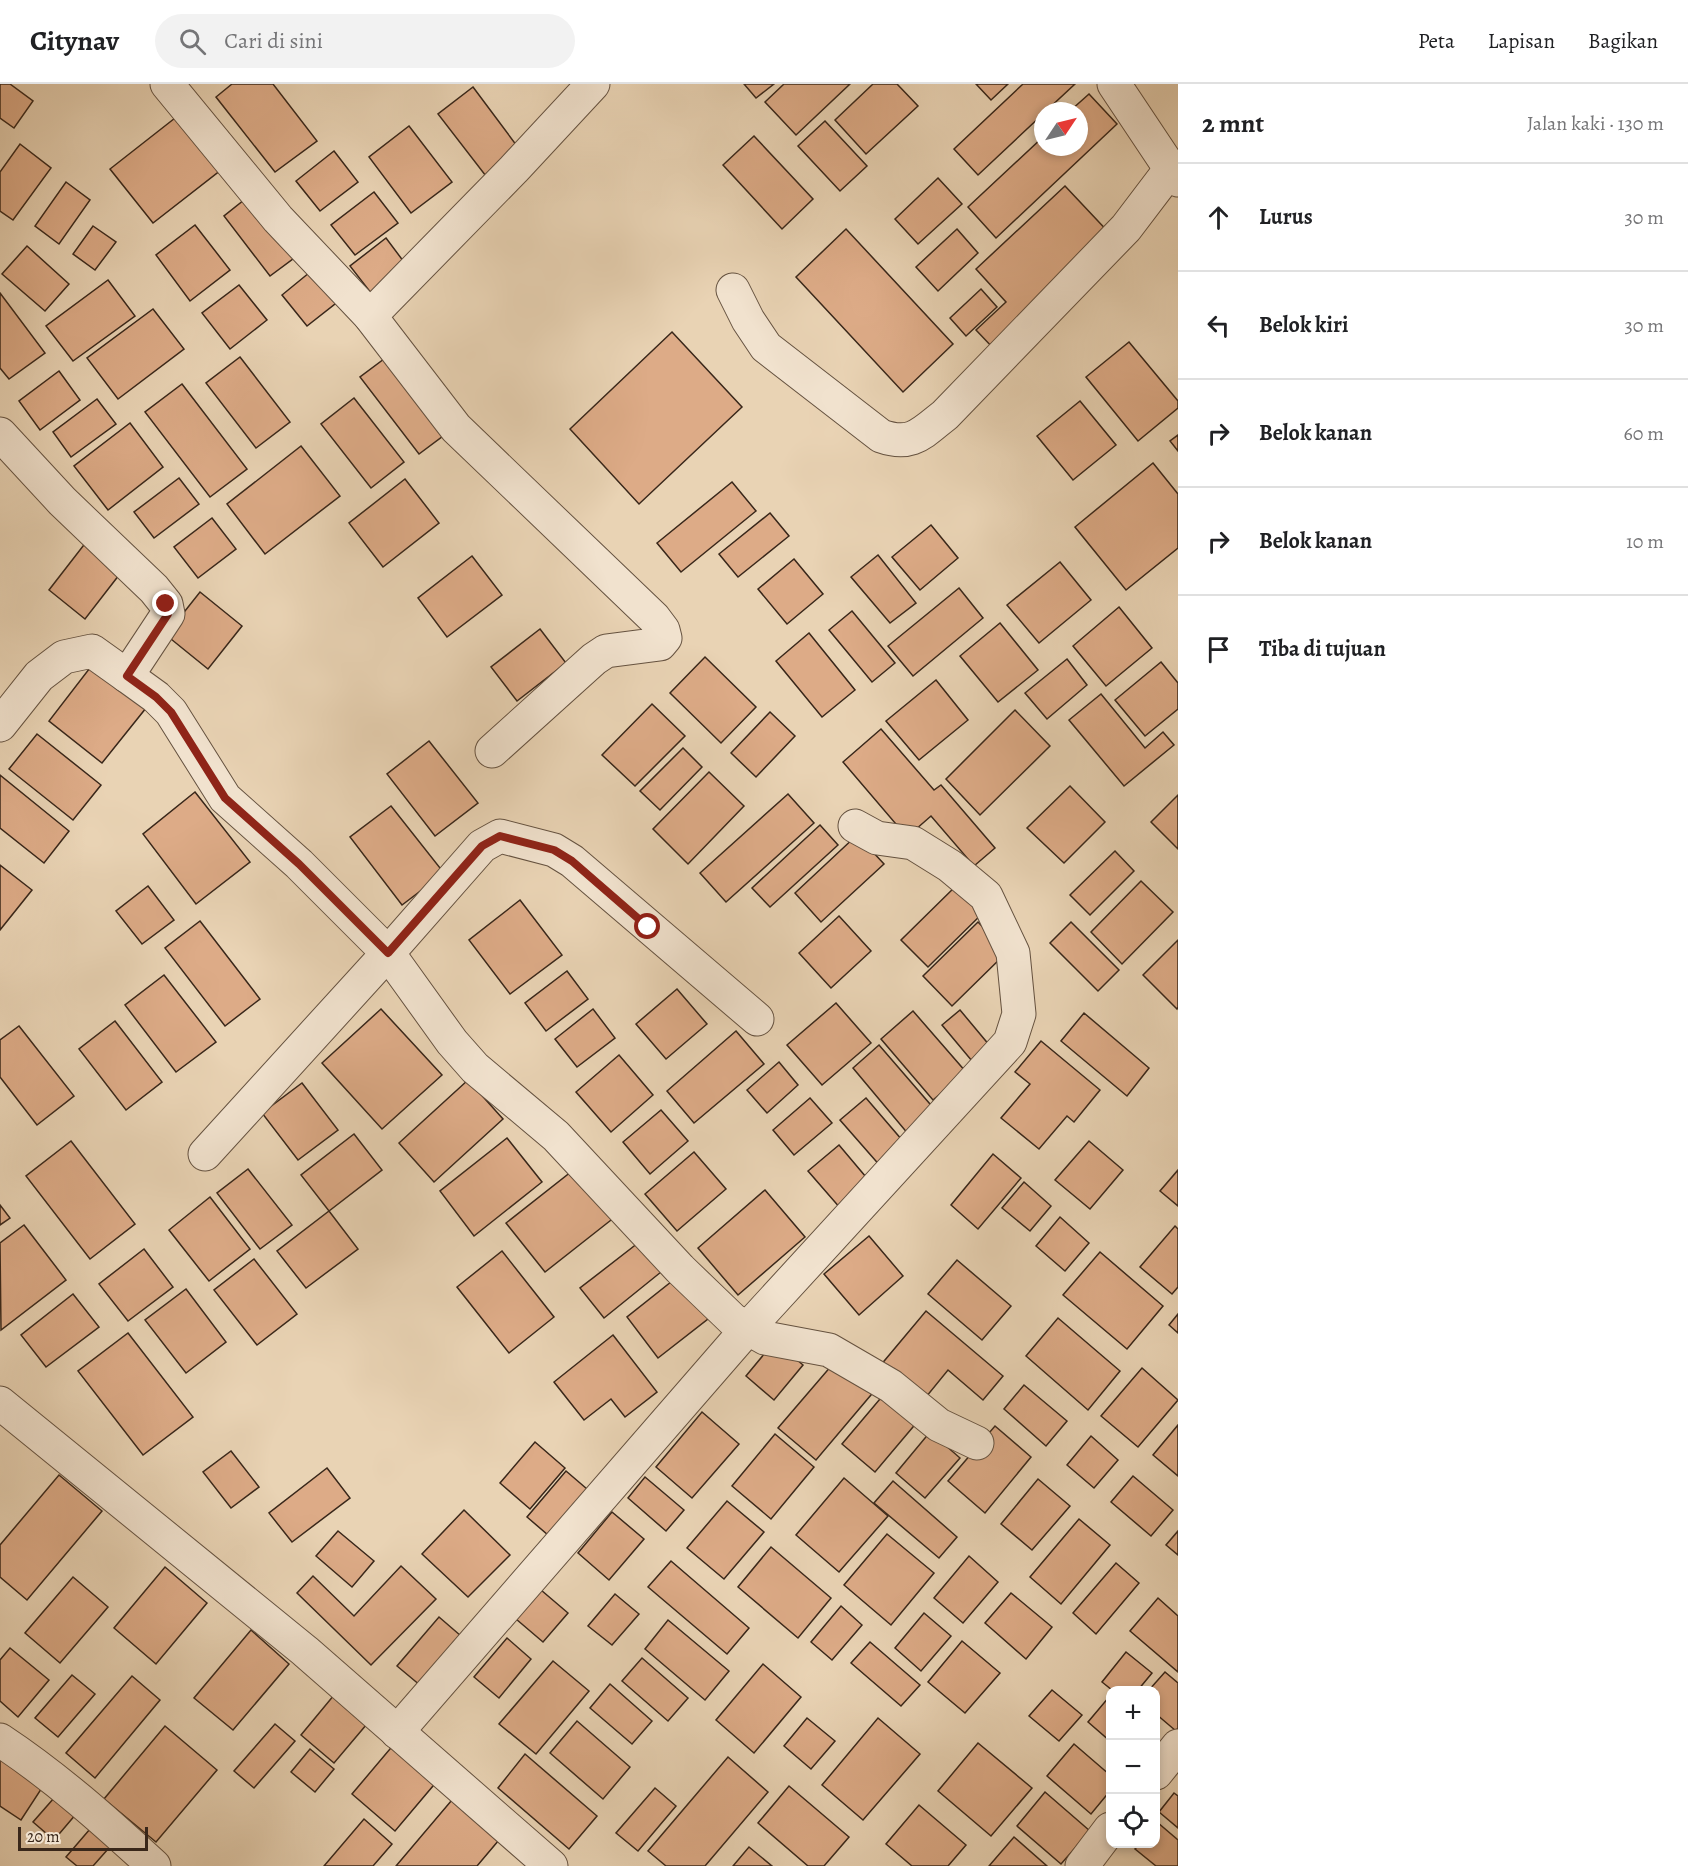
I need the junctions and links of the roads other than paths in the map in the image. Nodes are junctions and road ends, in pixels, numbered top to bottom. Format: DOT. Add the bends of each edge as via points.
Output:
graph roads {
  1 [pos="167,84"];
  2 [pos="593,84"];
  3 [pos="1114,84"];
  4 [pos="1174,175"];
  5 [pos="733,290"];
  6 [pos="370,316"];
  7 [pos="0,434"];
  8 [pos="127,676"];
  9 [pos="0,724"];
  10 [pos="492,752"];
  11 [pos="855,826"];
  12 [pos="388,953"];
  13 [pos="757,1020"];
  14 [pos="205,1154"];
  15 [pos="748,1328"];
  16 [pos="0,1403"];
  17 [pos="977,1443"];
  18 [pos="397,1732"];
  19 [pos="0,1740"];
  20 [pos="1178,1746"];
  21 [pos="1160,1767"];
  22 [pos="1106,1833"];
  23 [pos="154,1866"];
  24 [pos="551,1866"];
  25 [pos="1082,1866"];
  1 -- 6 [label="street" via="278,219"];
  2 -- 6 [label="street"];
  3 -- 4 [label="street"];
  4 -- 5 [label="street" via="945,415 908,441 881,436 766,347"];
  6 -- 10 [label="street" via="456,428 663,630 665,638 660,644 606,651 594,659"];
  7 -- 8 [label="street" via="166,604 168,614"];
  8 -- 9 [label="street" via="92,651 64,657 39,676"];
  8 -- 12 [label="street" via="171,712 225,798 299,864"];
  11 -- 15 [label="street" via="877,838 913,843 950,866 986,896 1013,953 1018,1014 1010,1042"];
  12 -- 13 [label="street" via="482,846 500,836 554,850 572,861"];
  12 -- 14 [label="street"];
  12 -- 15 [label="street" via="452,1042 476,1068 556,1136 680,1269 733,1320"];
  15 -- 17 [label="street" via="765,1338 830,1350 891,1386 939,1425"];
  15 -- 18 [label="street"];
  16 -- 18 [label="street"];
  18 -- 24 [label="street"];
  19 -- 23 [label="street" via="94,1811"];
  20 -- 21 [label="street"];
  22 -- 25 [label="street"];
}
